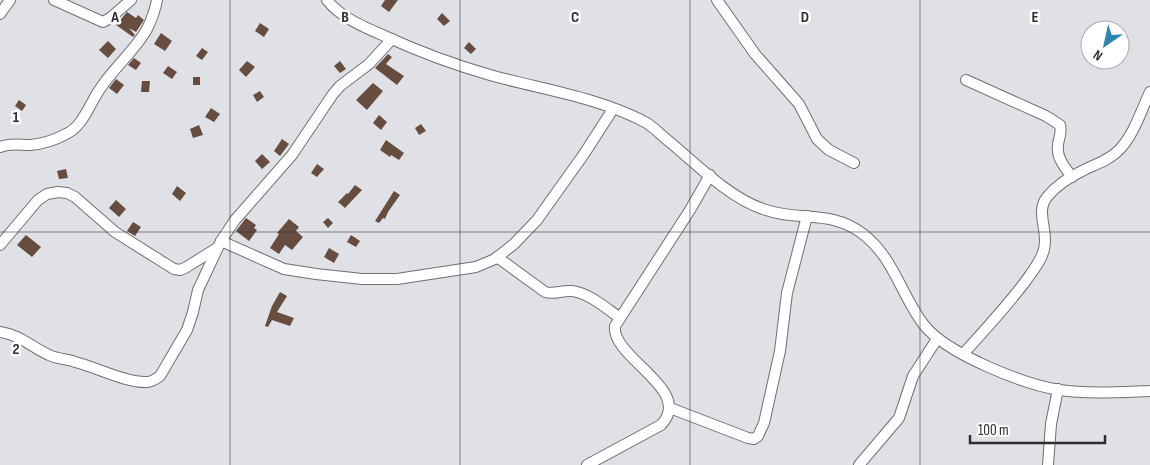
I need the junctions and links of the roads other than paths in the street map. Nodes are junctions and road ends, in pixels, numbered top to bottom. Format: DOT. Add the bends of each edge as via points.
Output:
graph roads {
  1 [pos="10,0"];
  2 [pos="54,0"];
  3 [pos="131,0"];
  4 [pos="157,0"];
  5 [pos="327,0"];
  6 [pos="717,0"];
  7 [pos="0,14"];
  8 [pos="392,39"];
  9 [pos="966,80"];
  10 [pos="1150,92"];
  11 [pos="613,109"];
  12 [pos="0,147"];
  13 [pos="854,163"];
  14 [pos="710,176"];
  15 [pos="1072,178"];
  16 [pos="807,216"];
  17 [pos="219,244"];
  18 [pos="0,245"];
  19 [pos="497,257"];
  20 [pos="620,318"];
  21 [pos="0,332"];
  22 [pos="937,339"];
  23 [pos="963,354"];
  24 [pos="1058,390"];
  25 [pos="1150,391"];
  26 [pos="670,408"];
  27 [pos="587,465"];
  28 [pos="859,465"];
  29 [pos="1048,465"];
  1 -- 7 [label="street"];
  2 -- 3 [label="street" via="103,22"];
  4 -- 12 [label="street" via="146,30 98,91 77,126 55,140"];
  5 -- 8 [label="street" via="332,8 347,18"];
  6 -- 13 [label="street" via="754,54 799,104 817,139 829,150"];
  8 -- 11 [label="street" via="442,60"];
  8 -- 17 [label="street" via="369,64 333,94 292,155 235,220"];
  9 -- 15 [label="street" via="1060,125 1059,156"];
  10 -- 15 [label="street" via="1132,132 1120,149"];
  11 -- 14 [label="street" via="648,124"];
  11 -- 19 [label="street" via="536,220"];
  14 -- 16 [label="street" via="763,210"];
  14 -- 20 [label="street"];
  15 -- 23 [label="street" via="1048,196 1043,204 1044,250 1033,270 1009,304"];
  16 -- 22 [label="street" via="846,223 876,245 887,259 912,308"];
  16 -- 26 [label="street" via="787,293 780,351 764,423 758,436 748,438"];
  17 -- 18 [label="street" via="185,268 174,269 115,232 75,197 58,192 38,200"];
  17 -- 19 [label="street" via="284,269 362,279 397,279 476,267"];
  17 -- 21 [label="street" via="198,290 186,330 155,380 127,378 54,357 23,339"];
  19 -- 20 [label="street" via="544,292 581,293"];
  20 -- 26 [label="street" via="616,337 668,398"];
  22 -- 23 [label="street"];
  22 -- 28 [label="street" via="913,376 899,418"];
  23 -- 24 [label="street" via="998,371"];
  24 -- 25 [label="street"];
  24 -- 29 [label="street"];
  26 -- 27 [label="street" via="661,425"];
}
